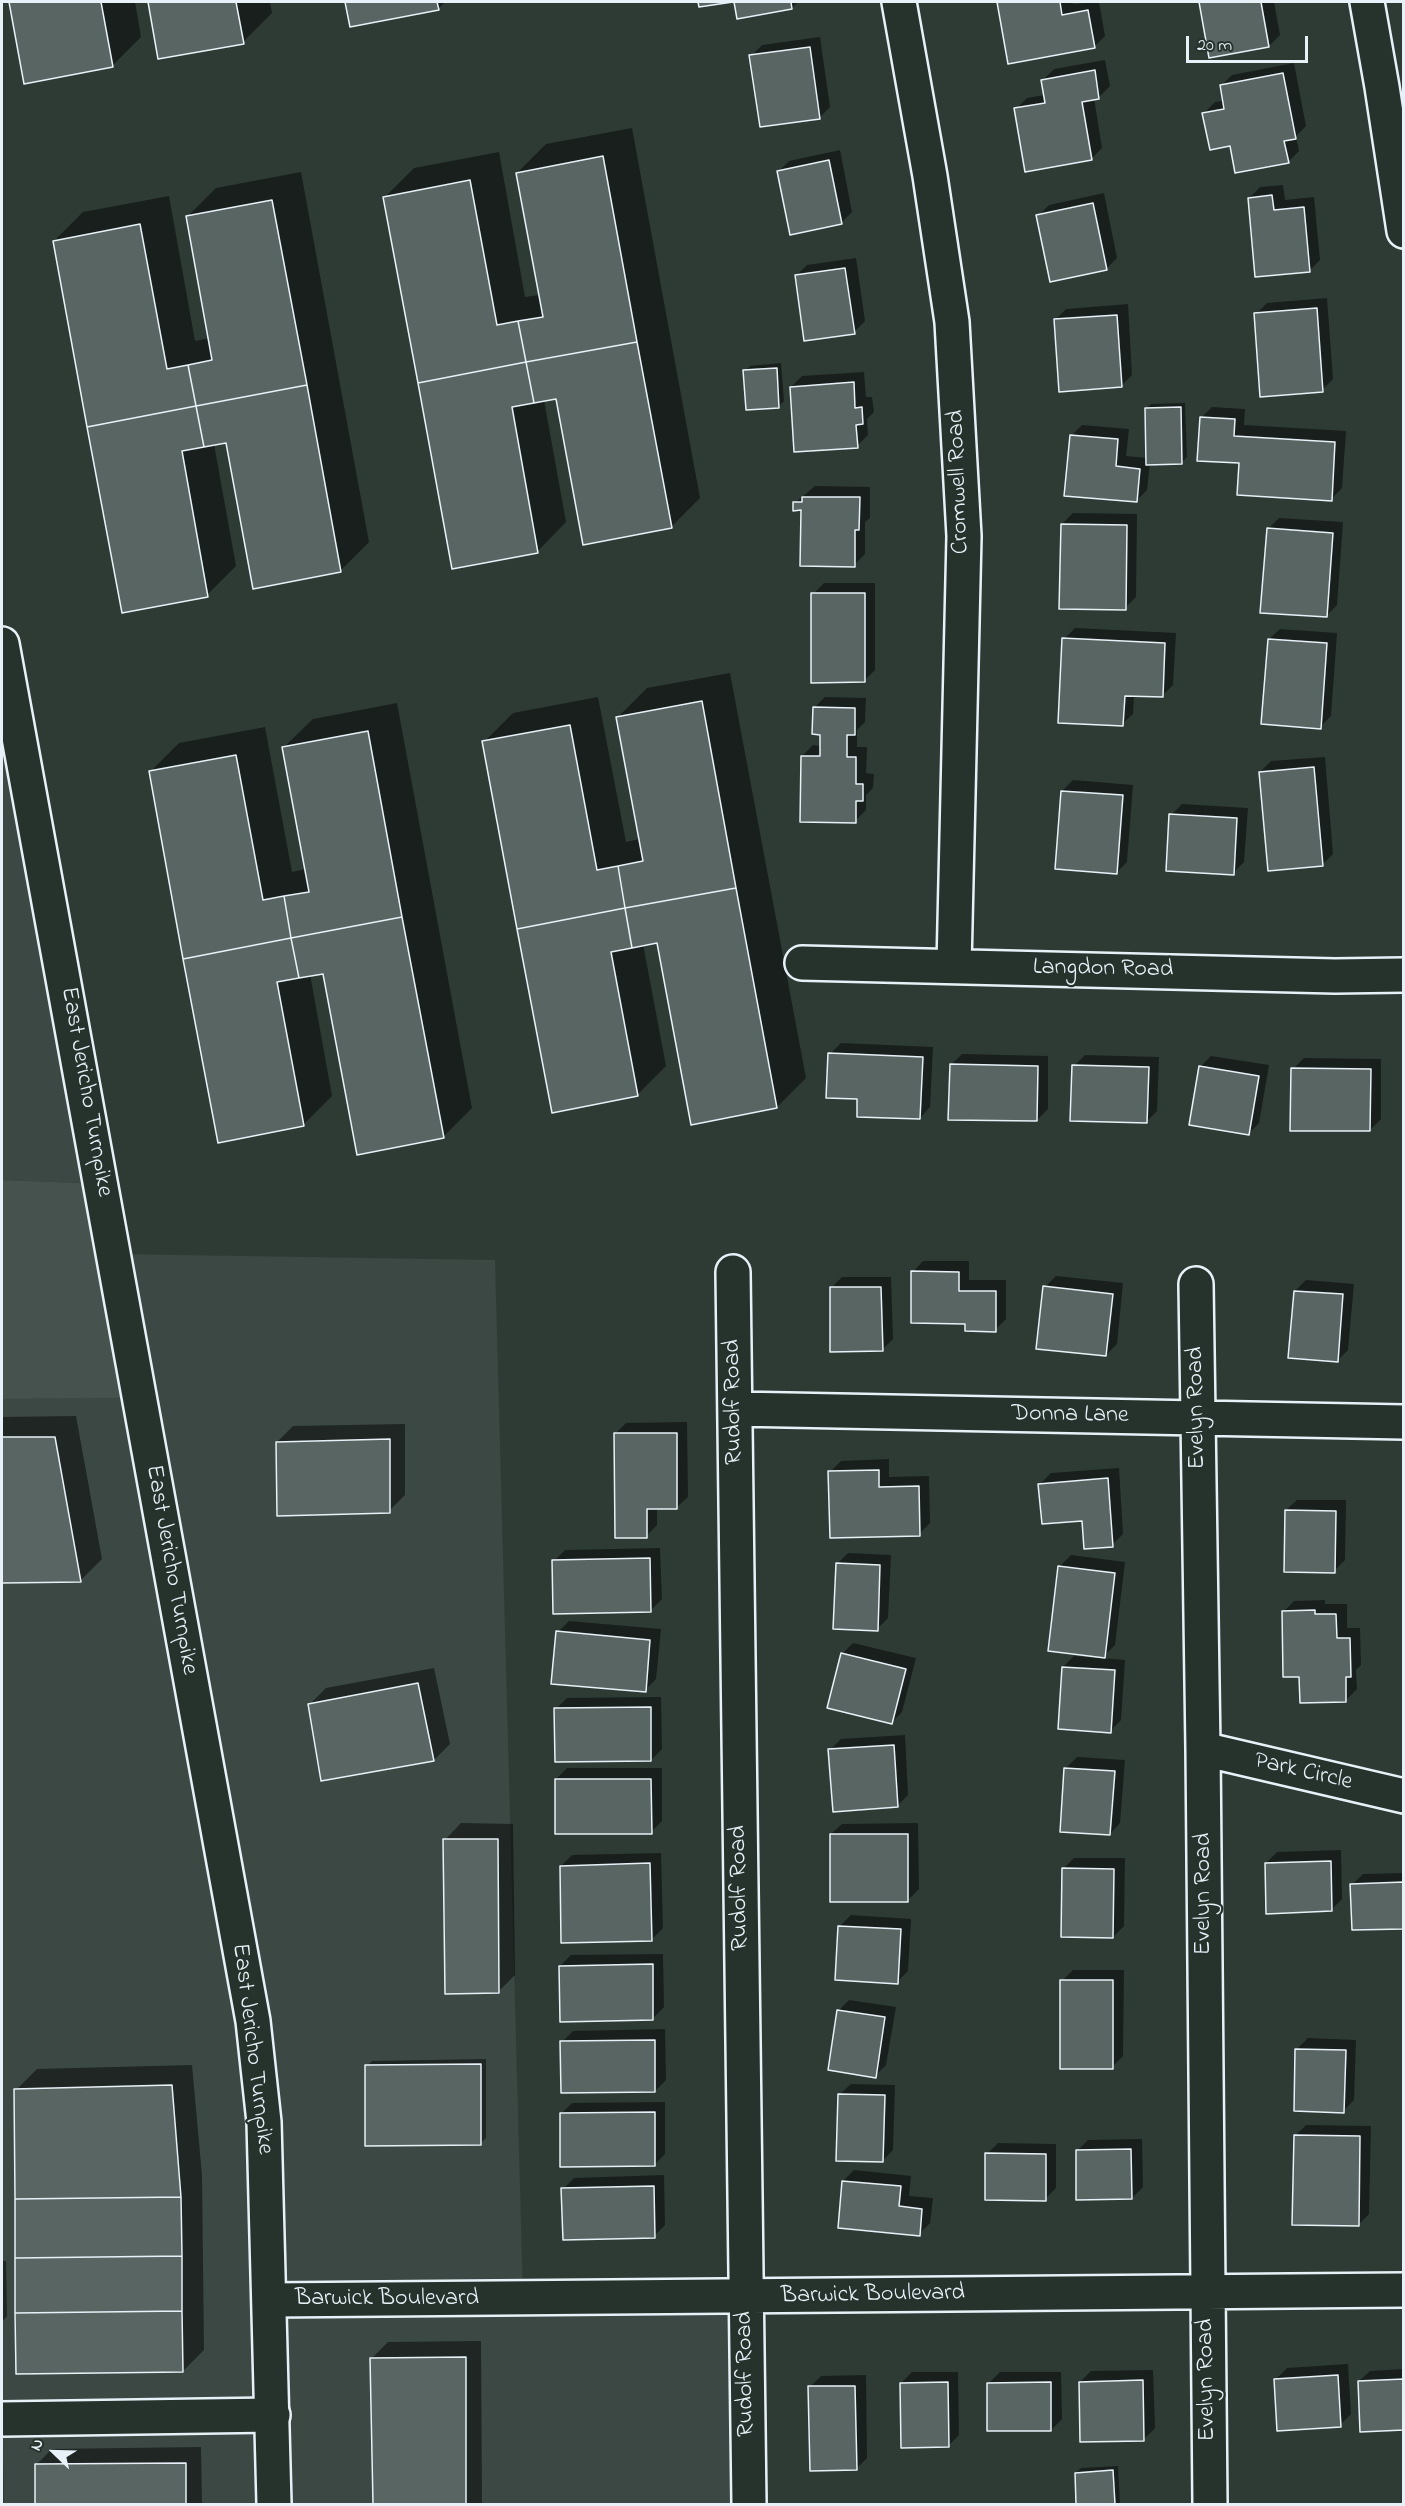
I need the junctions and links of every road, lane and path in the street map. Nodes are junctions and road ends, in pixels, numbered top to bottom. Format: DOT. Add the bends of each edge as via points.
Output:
graph roads {
  1 [pos="898,2"];
  2 [pos="1367,2"];
  3 [pos="1404,231"];
  4 [pos="2,644"];
  5 [pos="802,963"];
  6 [pos="954,966"];
  7 [pos="1404,975"];
  8 [pos="733,1272"];
  9 [pos="1196,1284"];
  10 [pos="736,1409"];
  11 [pos="1198,1419"];
  12 [pos="1404,1422"];
  13 [pos="1203,1749"];
  14 [pos="1404,1796"];
  15 [pos="1404,2290"];
  16 [pos="1207,2292"];
  17 [pos="746,2297"];
  18 [pos="270,2300"];
  19 [pos="273,2415"];
  20 [pos="2,2418"];
  21 [pos="274,2505"];
  22 [pos="749,2505"];
  23 [pos="1210,2505"];
  1 -- 6 [label="street, Cromwell Road" via="952,322 964,536"];
  2 -- 3 [label="street"];
  4 -- 18 [label="street, East Jericho Turnpike" via="253,2021 264,2122"];
  5 -- 6 [label="street, Langdon Road"];
  6 -- 7 [label="street, Langdon Road"];
  8 -- 10 [label="street, Rudolf Road"];
  9 -- 11 [label="street, Evelyn Road"];
  10 -- 11 [label="street, Donna Lane"];
  10 -- 17 [label="street, Rudolf Road"];
  11 -- 12 [label="street, Donna Lane"];
  11 -- 13 [label="street, Evelyn Road"];
  13 -- 14 [label="street, Park Circle"];
  13 -- 16 [label="street, Evelyn Road"];
  15 -- 16 [label="street, Barwick Boulevard"];
  16 -- 17 [label="street, Barwick Boulevard"];
  16 -- 23 [label="street, Evelyn Road"];
  17 -- 18 [label="street, Barwick Boulevard"];
  17 -- 22 [label="street, Rudolf Road"];
  18 -- 19 [label="street, East Jericho Turnpike"];
  19 -- 20 [label="street"];
  19 -- 21 [label="street, East Jericho Turnpike"];
}
